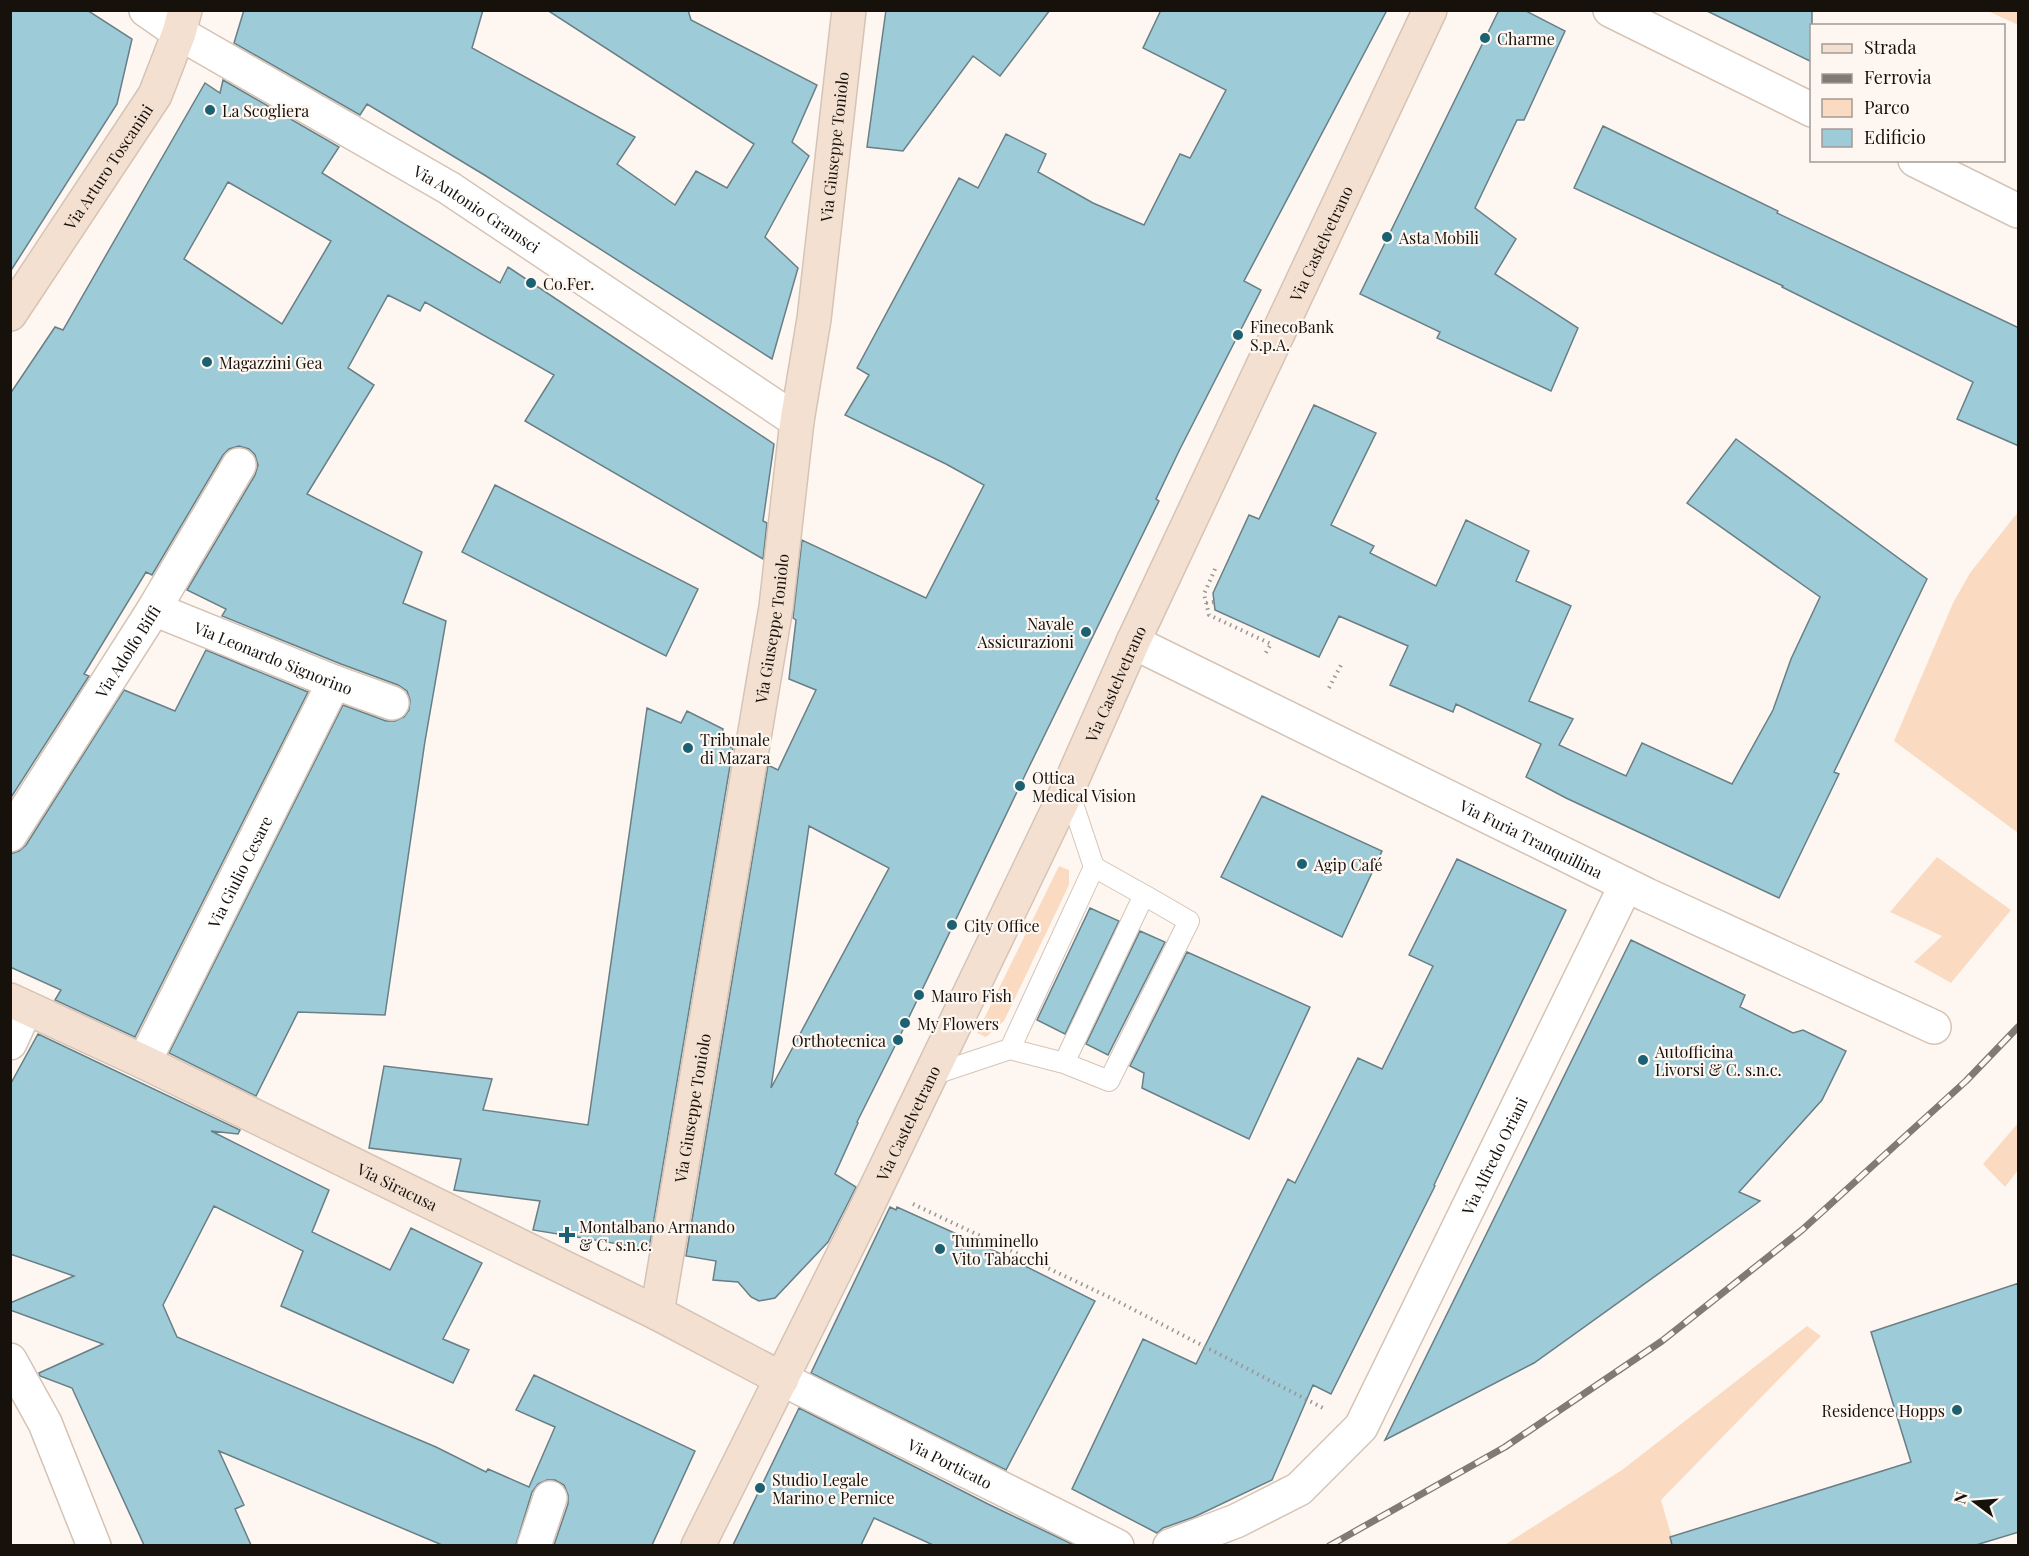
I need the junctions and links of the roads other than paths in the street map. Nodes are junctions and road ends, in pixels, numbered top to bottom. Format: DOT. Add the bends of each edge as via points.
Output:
graph roads {
  1 [pos="146,10"];
  2 [pos="849,10"];
  3 [pos="1430,10"];
  4 [pos="1610,10"];
  5 [pos="182,22"];
  6 [pos="1810,109"];
  7 [pos="1919,162"];
  8 [pos="2019,212"];
  9 [pos="10,314"];
  10 [pos="797,421"];
  11 [pos="240,465"];
  12 [pos="154,609"];
  13 [pos="1133,642"];
  14 [pos="334,682"];
  15 [pos="393,703"];
  16 [pos="1068,789"];
  17 [pos="10,835"];
  18 [pos="1094,867"];
  19 [pos="1626,885"];
  20 [pos="1144,895"];
  21 [pos="18,1004"];
  22 [pos="1934,1027"];
  23 [pos="10,1043"];
  24 [pos="1010,1049"];
  25 [pos="144,1062"];
  26 [pos="1064,1063"];
  27 [pos="929,1076"];
  28 [pos="657,1313"];
  29 [pos="10,1360"];
  30 [pos="782,1379"];
  31 [pos="550,1498"];
  32 [pos="94,1545"];
  33 [pos="534,1545"];
  34 [pos="698,1545"];
  35 [pos="1117,1545"];
  36 [pos="1170,1545"];
  1 -- 5 [label="street, Via Antonio Gramsci"];
  2 -- 10 [label="street, Via Giuseppe Toniolo" via="814,319"];
  3 -- 13 [label="street, Via Castelvetrano"];
  4 -- 6 [label="street"];
  5 -- 9 [label="street, Via Arturo Toscanini" via="155,95"];
  5 -- 10 [label="street, Via Antonio Gramsci" via="449,188"];
  7 -- 8 [label="street"];
  10 -- 28 [label="street, Via Giuseppe Toniolo" via="776,607"];
  11 -- 12 [label="street, Via Adolfo Biffi"];
  12 -- 14 [label="street, Via Leonardo Signorino"];
  12 -- 17 [label="street, Via Adolfo Biffi"];
  13 -- 16 [label="street, Via Castelvetrano"];
  13 -- 19 [label="street, Via Furia Tranquillina"];
  14 -- 15 [label="street, Via Leonardo Signorino"];
  14 -- 25 [label="street, Via Giulio Cesare"];
  16 -- 18 [label="lane"];
  16 -- 27 [label="street, Via Castelvetrano"];
  18 -- 20 [label="lane"];
  18 -- 24 [label="lane"];
  19 -- 22 [label="street, Via Furia Tranquillina"];
  19 -- 36 [label="street, Via Alfredo Oriani" via="1361,1427 1299,1489 1236,1521"];
  20 -- 26 [label="lane"];
  20 -- 26 [label="lane" via="1189,921 1109,1081"];
  21 -- 23 [label="street"];
  21 -- 25 [label="street, Via Siracusa"];
  24 -- 26 [label="lane"];
  24 -- 27 [label="lane"];
  25 -- 28 [label="street, Via Siracusa"];
  27 -- 30 [label="street, Via Castelvetrano"];
  28 -- 30 [label="street, Via Siracusa"];
  29 -- 32 [label="street" via="45,1423"];
  30 -- 34 [label="street, Via Castelvetrano"];
  30 -- 35 [label="street, Via Porticato"];
  31 -- 33 [label="street"];
}
